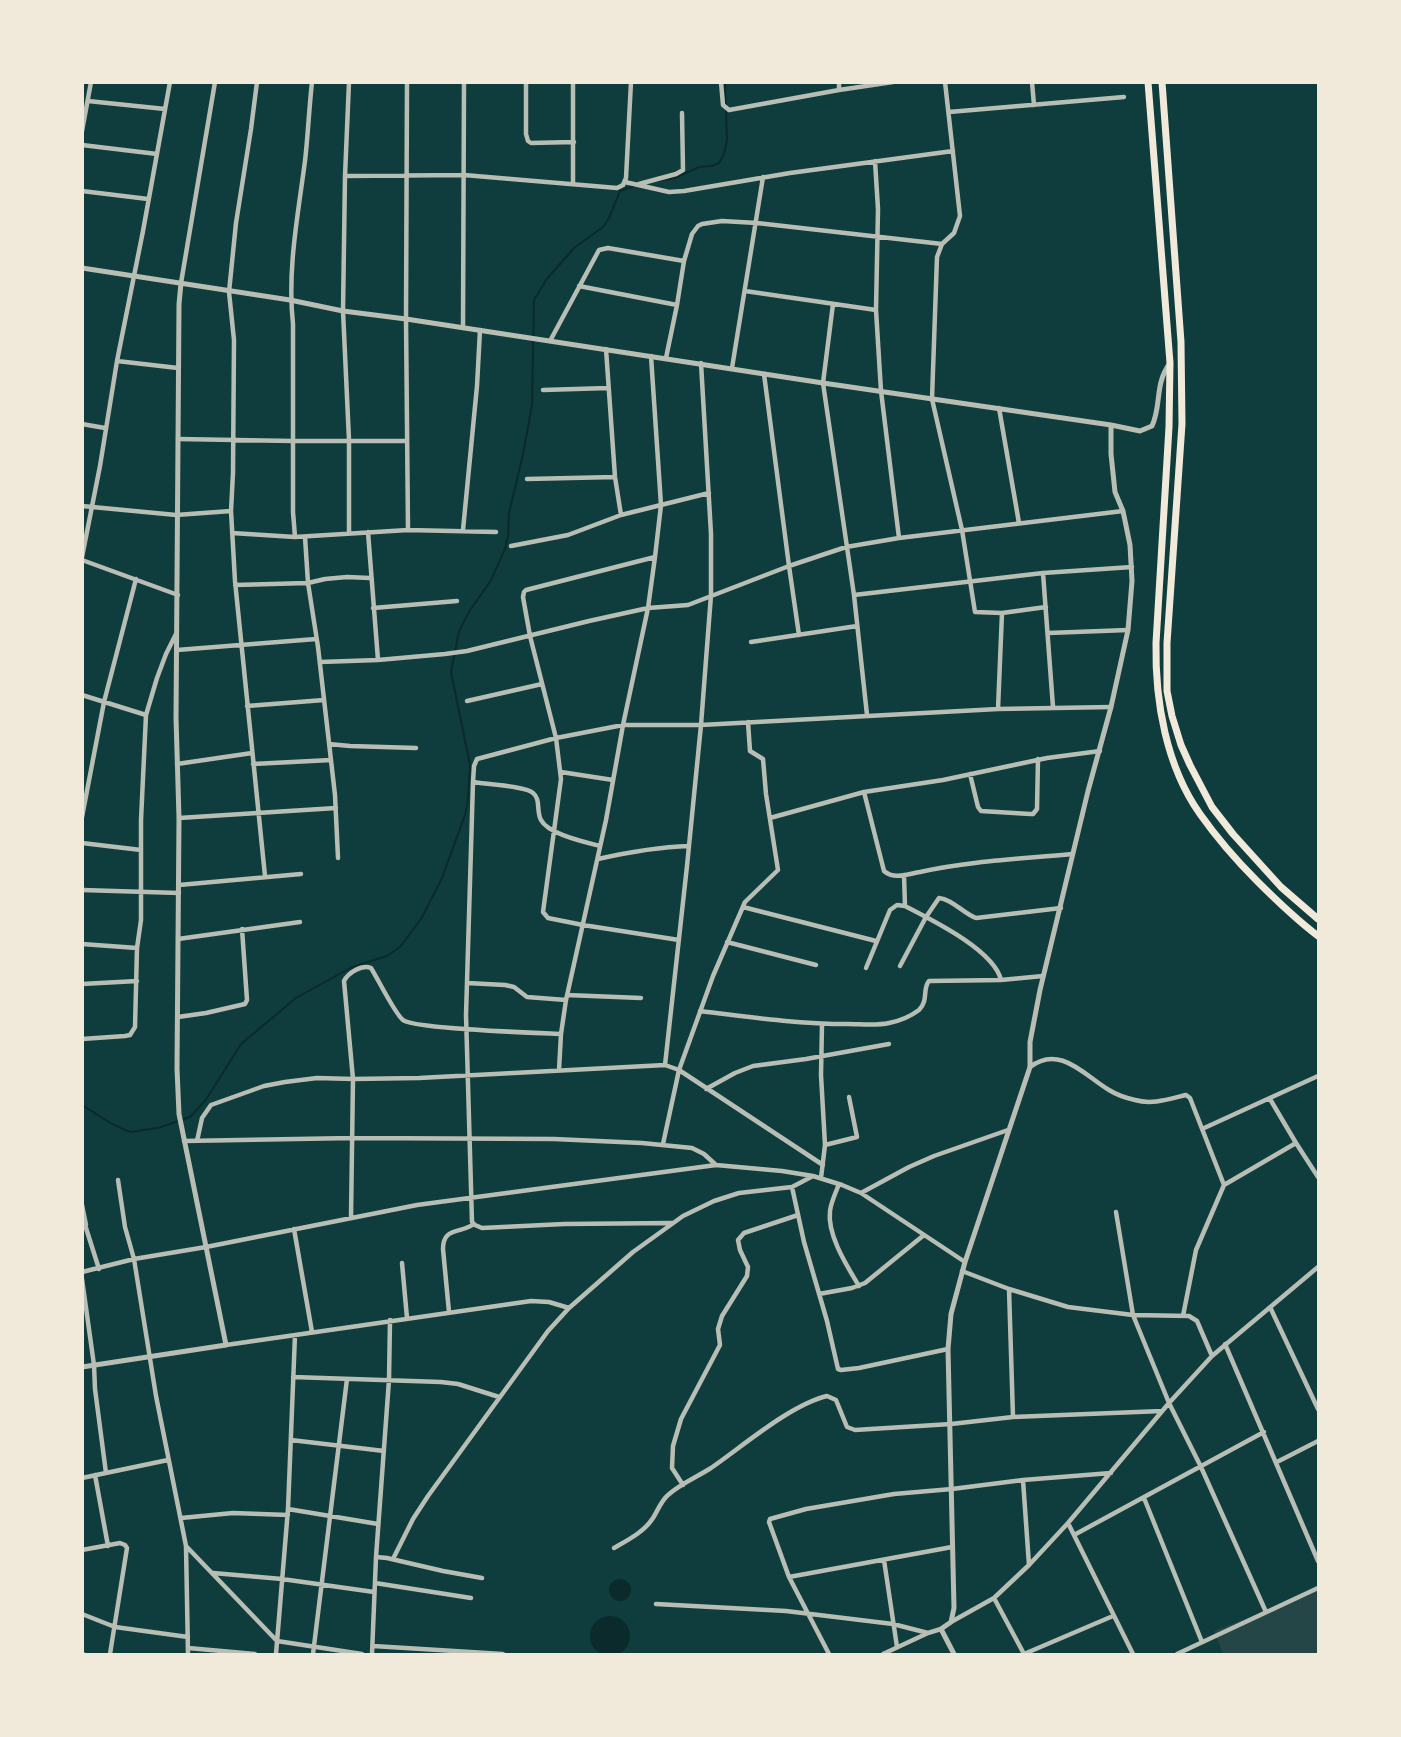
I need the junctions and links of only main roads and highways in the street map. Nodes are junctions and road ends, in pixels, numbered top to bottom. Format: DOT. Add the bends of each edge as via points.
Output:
graph roads {
  1 [pos="1148,82"];
  2 [pos="1162,82"];
  3 [pos="1318,919"];
  4 [pos="1318,936"];
  1 -- 4 [label="main road" via="1170,363 1157,693 1166,738 1199,813 1233,856"];
  2 -- 3 [label="main road" via="1181,330 1182,401 1167,691 1181,745 1212,807 1281,887"];
}
